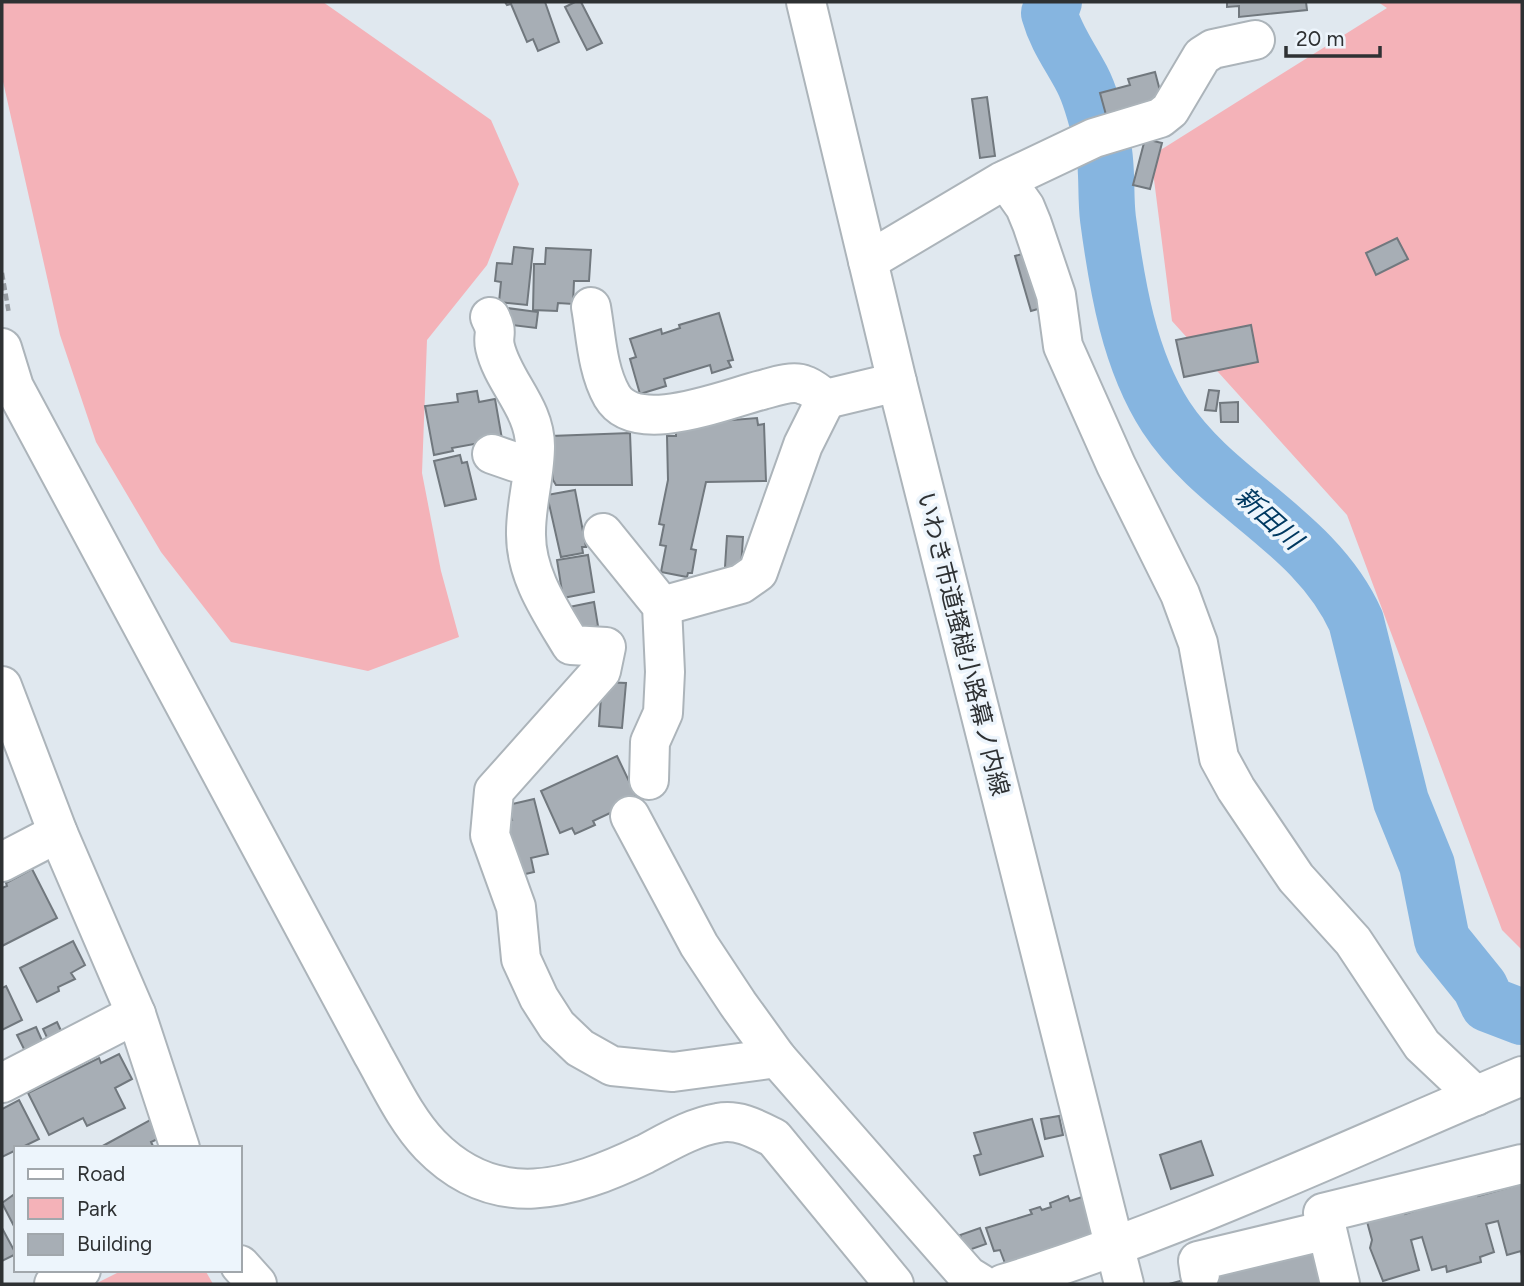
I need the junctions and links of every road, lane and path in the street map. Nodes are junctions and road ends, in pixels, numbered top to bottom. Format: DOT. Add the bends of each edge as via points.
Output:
graph roads {
  1 [pos="806,2"];
  2 [pos="1255,40"];
  3 [pos="1006,180"];
  4 [pos="868,261"];
  5 [pos="2,273"];
  6 [pos="592,307"];
  7 [pos="490,317"];
  8 [pos="6,333"];
  9 [pos="897,382"];
  10 [pos="827,399"];
  11 [pos="492,454"];
  12 [pos="533,463"];
  13 [pos="603,533"];
  14 [pos="662,606"];
  15 [pos="2,686"];
  16 [pos="649,780"];
  17 [pos="630,816"];
  18 [pos="58,834"];
  19 [pos="2,862"];
  20 [pos="136,1014"];
  21 [pos="777,1058"];
  22 [pos="1522,1076"];
  23 [pos="2,1083"];
  24 [pos="1476,1096"];
  25 [pos="179,1146"];
  26 [pos="1522,1164"];
  27 [pos="1327,1230"];
  28 [pos="1115,1247"];
  29 [pos="242,1267"];
  30 [pos="77,1272"];
  31 [pos="1200,1274"];
  32 [pos="54,1284"];
  33 [pos="257,1284"];
  34 [pos="894,1284"];
  35 [pos="981,1284"];
  36 [pos="1003,1284"];
  37 [pos="1124,1284"];
  38 [pos="1340,1284"];
  1 -- 4 [label="street, いわき市道搔槌小路幕ノ内線"];
  2 -- 3 [label="street" via="1213,49 1202,56 1170,110 1160,118 1103,135"];
  3 -- 4 [label="street"];
  3 -- 24 [label="street" via="1025,207 1048,270 1063,346 1180,594 1198,643 1219,758 1296,878 1353,942 1422,1045"];
  4 -- 9 [label="street, いわき市道搔槌小路幕ノ内線"];
  5 -- 8 [label="path"];
  6 -- 10 [label="street" via="611,394 619,405 639,415 661,416 777,386 803,384"];
  7 -- 12 [label="street" via="497,330 494,345 531,422"];
  8 -- 34 [label="street" via="14,387 373,1055 429,1144 452,1164 494,1187 542,1190 608,1172 688,1132 720,1122 747,1124 774,1138"];
  9 -- 10 [label="street"];
  9 -- 28 [label="street, いわき市道搔槌小路幕ノ内線"];
  10 -- 14 [label="street" via="803,445 758,572 741,584"];
  11 -- 12 [label="street"];
  12 -- 21 [label="street" via="526,532 529,562 543,599 571,645 606,647 601,671 494,791 490,835 516,907 521,960 557,1026 580,1048 612,1066 673,1072"];
  13 -- 14 [label="street"];
  14 -- 16 [label="street" via="663,713 650,742"];
  15 -- 18 [label="street"];
  17 -- 21 [label="street" via="699,945"];
  18 -- 19 [label="street"];
  18 -- 20 [label="street"];
  20 -- 23 [label="street"];
  20 -- 25 [label="street"];
  21 -- 35 [label="street" via="968,1276"];
  22 -- 24 [label="street"];
  24 -- 28 [label="street" via="1352,1152"];
  26 -- 27 [label="street" via="1323,1213"];
  27 -- 31 [label="street" via="1198,1261"];
  27 -- 38 [label="street"];
  28 -- 36 [label="street"];
  28 -- 37 [label="street, いわき市道搔槌小路幕ノ内線"];
  29 -- 33 [label="street"];
  30 -- 32 [label="street"];
}
